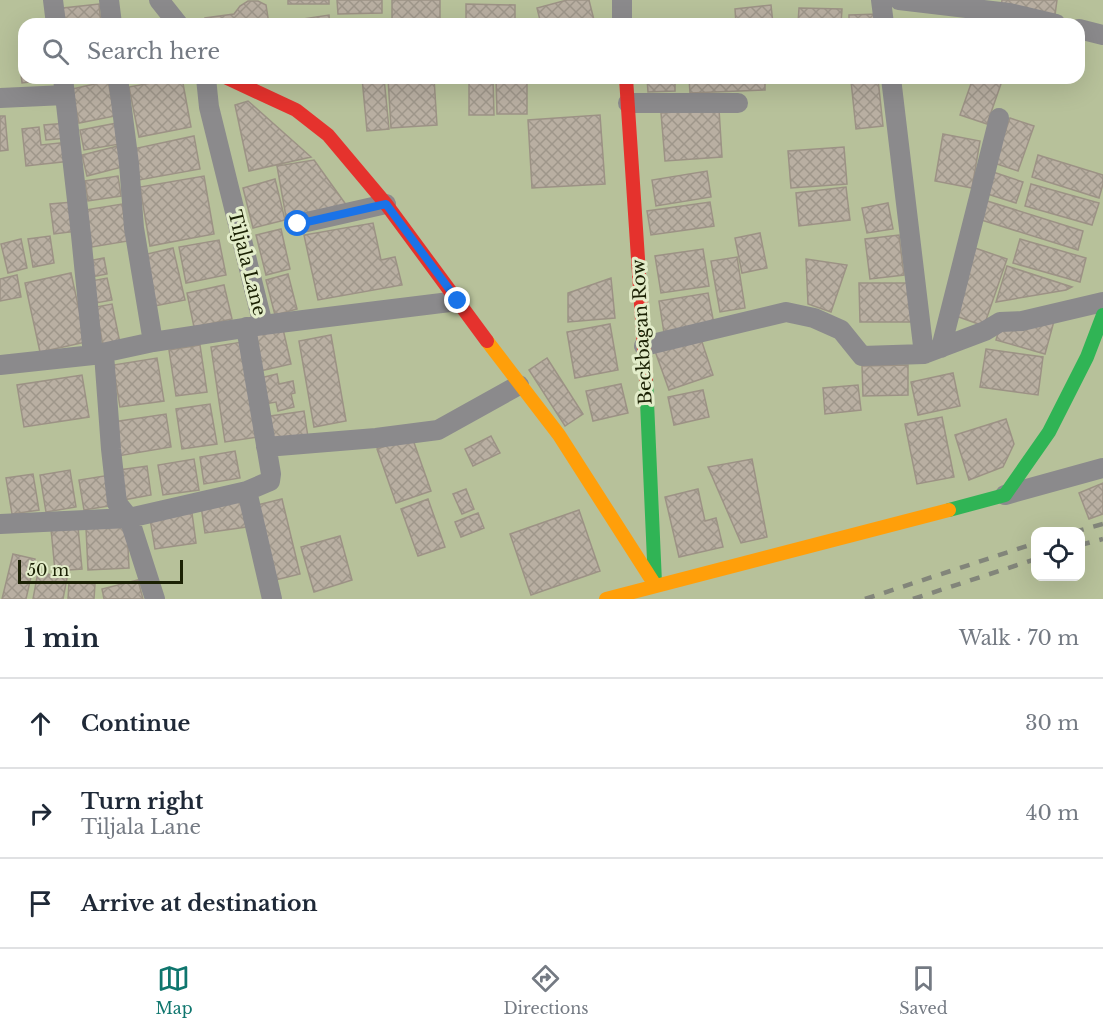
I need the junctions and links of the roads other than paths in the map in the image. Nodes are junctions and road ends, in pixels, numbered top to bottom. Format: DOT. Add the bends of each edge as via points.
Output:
graph roads {
  1 [pos="53,0"];
  2 [pos="109,0"];
  3 [pos="159,0"];
  4 [pos="622,0"];
  5 [pos="881,0"];
  6 [pos="899,0"];
  7 [pos="982,5"];
  8 [pos="55,18"];
  9 [pos="111,18"];
  10 [pos="173,18"];
  11 [pos="622,18"];
  12 [pos="883,18"];
  13 [pos="1031,18"];
  14 [pos="1085,30"];
  15 [pos="1103,35"];
  16 [pos="119,84"];
  17 [pos="207,84"];
  18 [pos="240,84"];
  19 [pos="626,84"];
  20 [pos="892,84"];
  21 [pos="64,86"];
  22 [pos="0,98"];
  23 [pos="627,103"];
  24 [pos="738,103"];
  25 [pos="999,118"];
  26 [pos="386,204"];
  27 [pos="298,224"];
  28 [pos="458,301"];
  29 [pos="1103,302"];
  30 [pos="1103,315"];
  31 [pos="254,326"];
  32 [pos="153,342"];
  33 [pos="644,346"];
  34 [pos="933,351"];
  35 [pos="98,354"];
  36 [pos="0,365"];
  37 [pos="519,385"];
  38 [pos="266,447"];
  39 [pos="1103,468"];
  40 [pos="247,491"];
  41 [pos="1005,495"];
  42 [pos="129,518"];
  43 [pos="0,524"];
  44 [pos="655,585"];
  45 [pos="155,599"];
  46 [pos="272,599"];
  47 [pos="606,599"];
  1 -- 8 [label="street"];
  2 -- 9 [label="street"];
  3 -- 10 [label="street"];
  4 -- 11 [label="street"];
  5 -- 12 [label="street"];
  6 -- 7 [label="street"];
  7 -- 13 [label="street"];
  14 -- 15 [label="street"];
  16 -- 32 [label="street" via="135,238"];
  17 -- 31 [label="street, Tiljala Lane"];
  18 -- 26 [label="street" via="296,110 328,135"];
  19 -- 23 [label="street, Beckbagan Row"];
  20 -- 34 [label="street"];
  21 -- 22 [label="street"];
  21 -- 35 [label="street"];
  23 -- 24 [label="street"];
  23 -- 33 [label="street, Beckbagan Row"];
  25 -- 34 [label="street"];
  26 -- 27 [label="street"];
  26 -- 28 [label="street"];
  28 -- 31 [label="street, Tiljala Lane"];
  28 -- 37 [label="street"];
  29 -- 34 [label="street" via="1022,321 1000,322"];
  30 -- 41 [label="street" via="1087,357 1049,432"];
  31 -- 32 [label="street"];
  31 -- 38 [label="street"];
  32 -- 35 [label="street"];
  33 -- 34 [label="street" via="786,312 814,318 841,330 862,356"];
  33 -- 44 [label="street, Beckbagan Row"];
  35 -- 36 [label="street"];
  35 -- 42 [label="street" via="117,503"];
  37 -- 38 [label="street" via="438,430"];
  37 -- 44 [label="street" via="559,435"];
  38 -- 40 [label="street" via="270,481"];
  39 -- 41 [label="street"];
  40 -- 42 [label="street"];
  40 -- 46 [label="street"];
  41 -- 44 [label="street"];
  42 -- 43 [label="street"];
  42 -- 45 [label="street"];
  44 -- 47 [label="street"];
}
